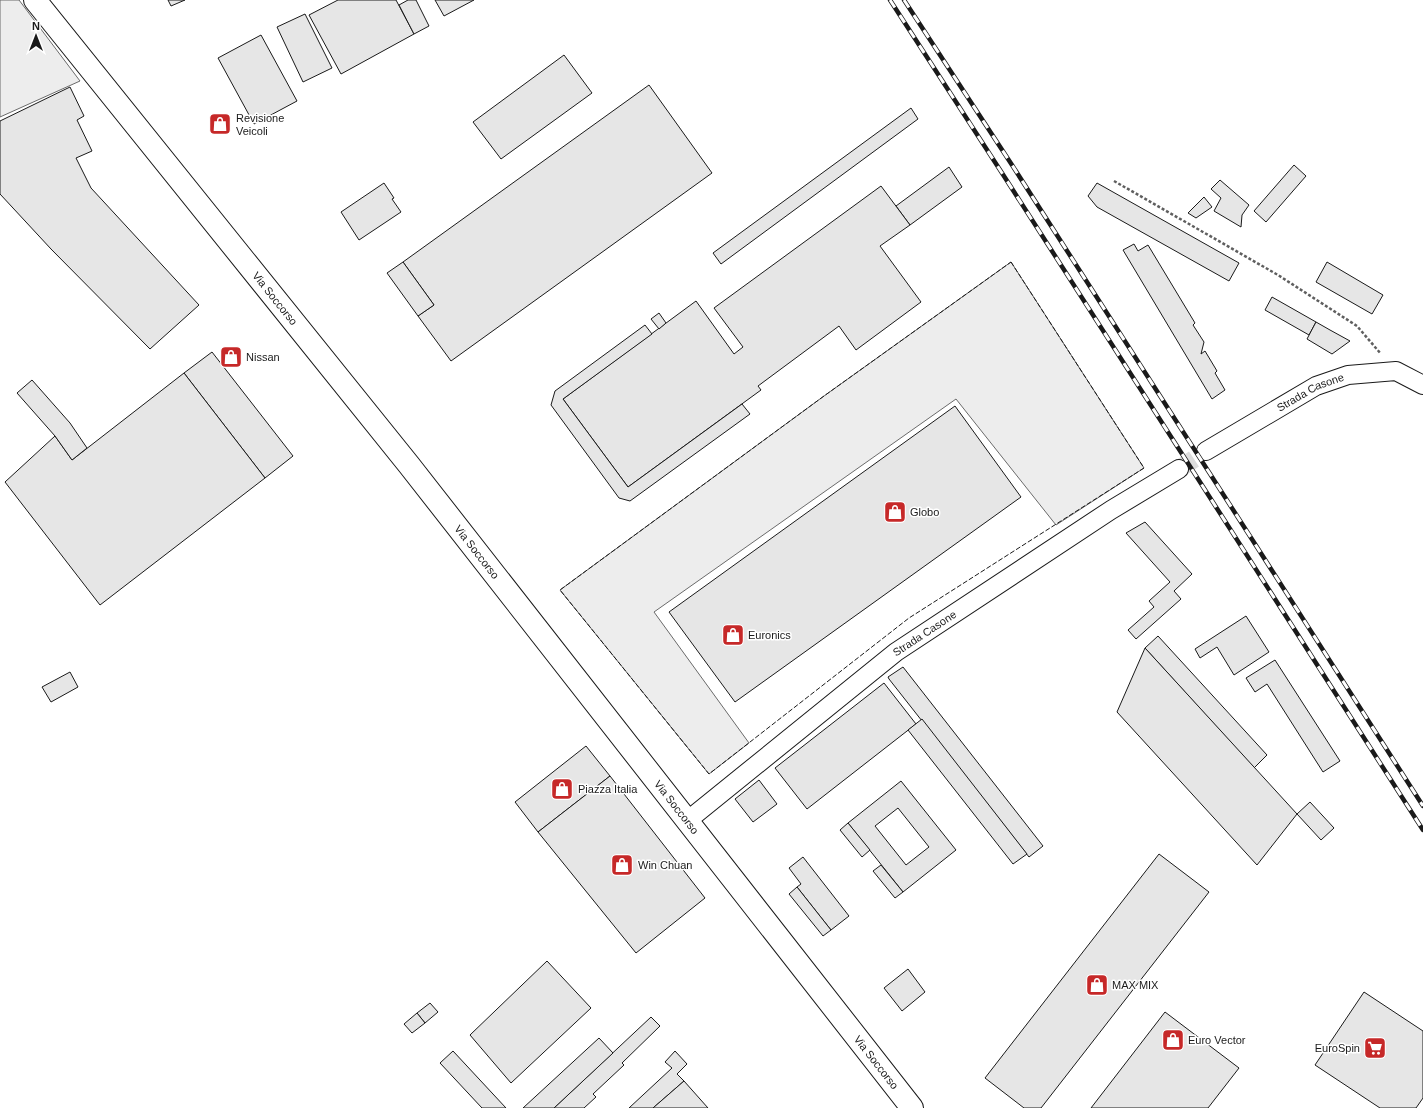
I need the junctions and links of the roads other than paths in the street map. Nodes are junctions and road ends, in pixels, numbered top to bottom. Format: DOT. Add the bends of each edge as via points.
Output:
graph roads {
  1 [pos="35,0"];
  2 [pos="1423,385"];
  3 [pos="1206,451"];
  4 [pos="1179,469"];
  5 [pos="687,821"];
  6 [pos="912,1108"];
  1 -- 5 [label="main road, Via Soccorso" via="409,465"];
  2 -- 3 [label="street, Strada Casone" via="1396,371 1348,375 1316,386"];
  4 -- 5 [label="street, Strada Casone" via="1111,510 896,652"];
  5 -- 6 [label="main road, Via Soccorso"];
}
